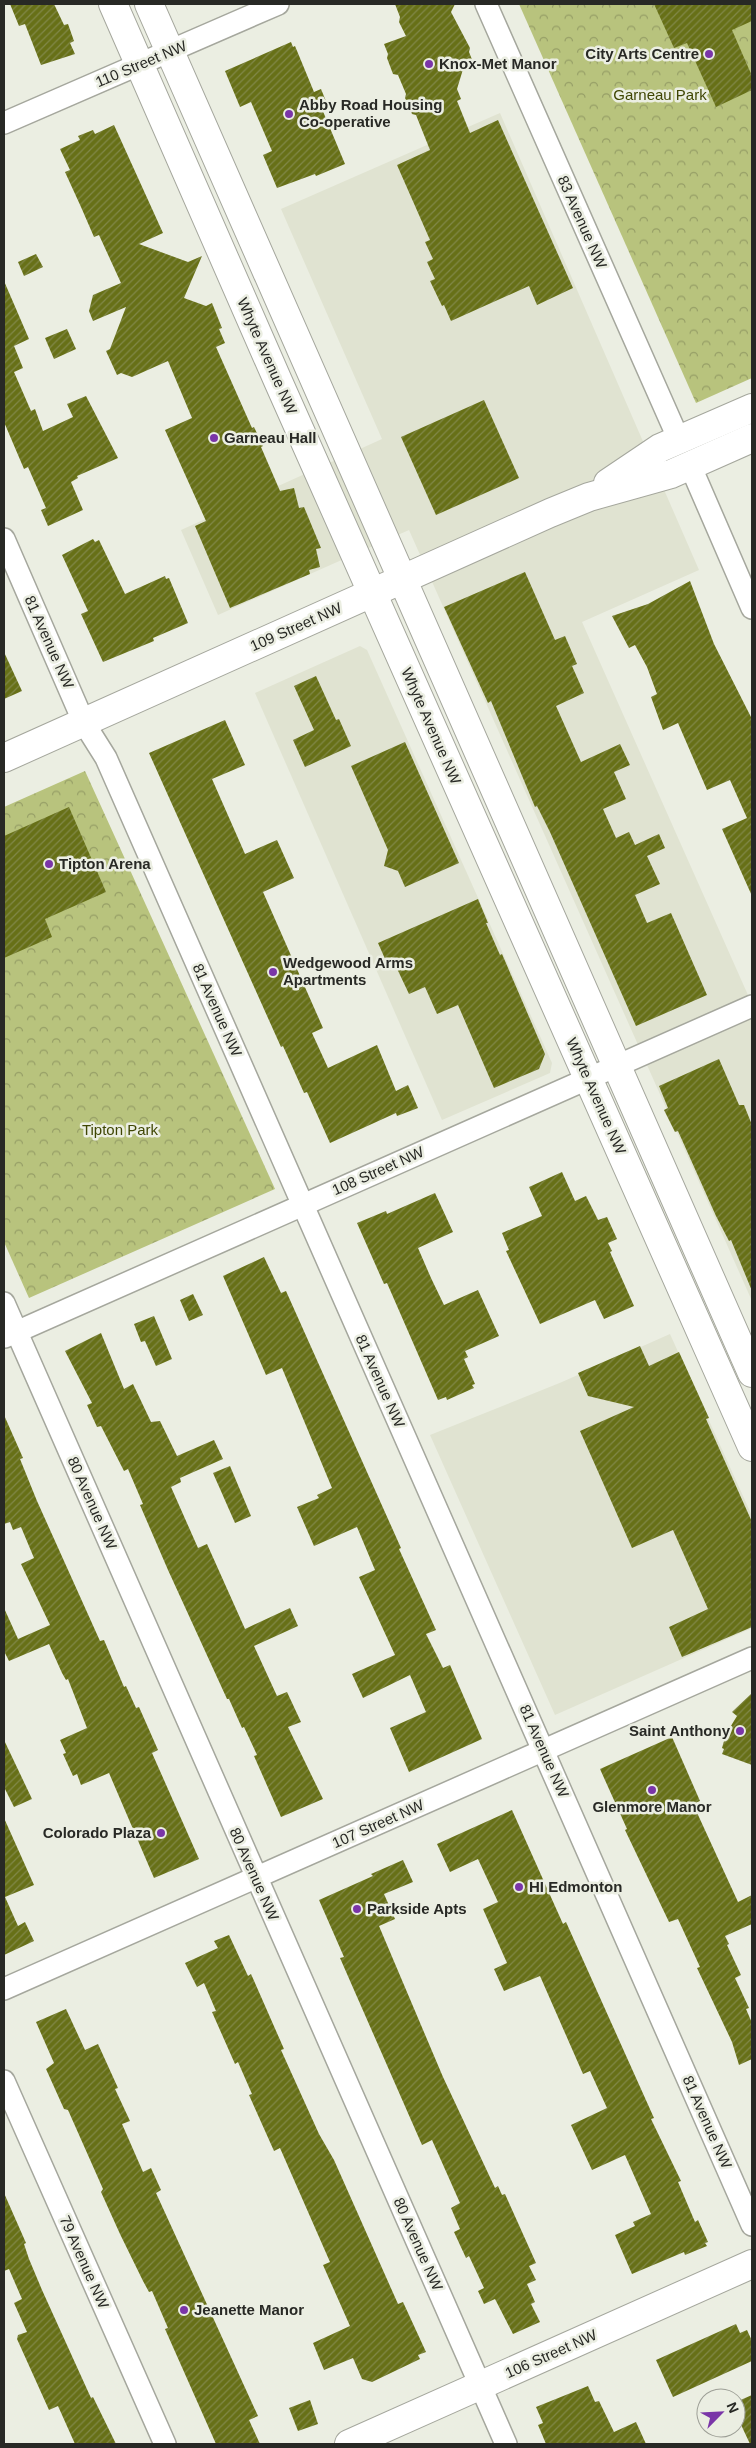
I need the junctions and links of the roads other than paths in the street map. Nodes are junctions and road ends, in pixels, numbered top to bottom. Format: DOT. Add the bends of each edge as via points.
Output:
graph roads {
  1 [pos="113,4"];
  2 [pos="149,4"];
  3 [pos="278,4"];
  4 [pos="486,4"];
  5 [pos="170,51"];
  6 [pos="140,65"];
  7 [pos="4,123"];
  8 [pos="752,408"];
  9 [pos="752,438"];
  10 [pos="679,440"];
  11 [pos="690,465"];
  12 [pos="589,496"];
  13 [pos="4,539"];
  14 [pos="403,579"];
  15 [pos="372,593"];
  16 [pos="752,608"];
  17 [pos="84,722"];
  18 [pos="4,758"];
  19 [pos="752,1006"];
  20 [pos="616,1067"];
  21 [pos="588,1079"];
  22 [pos="302,1205"];
  23 [pos="4,1303"];
  24 [pos="10,1334"];
  25 [pos="752,1373"];
  26 [pos="752,1447"];
  27 [pos="752,1658"];
  28 [pos="544,1750"];
  29 [pos="255,1878"];
  30 [pos="4,1989"];
  31 [pos="4,2081"];
  32 [pos="752,2225"];
  33 [pos="752,2264"];
  34 [pos="480,2386"];
  35 [pos="165,2444"];
  36 [pos="349,2444"];
  37 [pos="506,2444"];
  1 -- 6 [label="main road, Whyte Avenue NW"];
  2 -- 5 [label="main road, Whyte Avenue NW"];
  3 -- 5 [label="street, 110 Street NW"];
  4 -- 10 [label="street, 83 Avenue NW"];
  5 -- 6 [label="street, 110 Street NW"];
  5 -- 14 [label="main road, Whyte Avenue NW"];
  6 -- 7 [label="street, 110 Street NW"];
  6 -- 15 [label="main road, Whyte Avenue NW"];
  8 -- 10 [label="main road, 109 Street NW"];
  9 -- 11 [label="main road, 109 Street NW"];
  10 -- 12 [label="main road, 109 Street NW" via="660,448"];
  11 -- 12 [label="main road, 109 Street NW" via="671,474"];
  11 -- 16 [label="street"];
  12 -- 14 [label="main road, 109 Street NW"];
  13 -- 17 [label="street, 81 Avenue NW"];
  14 -- 15 [label="main road, 109 Street NW"];
  14 -- 20 [label="main road, Whyte Avenue NW"];
  15 -- 17 [label="main road, 109 Street NW"];
  15 -- 21 [label="main road, Whyte Avenue NW"];
  17 -- 18 [label="main road, 109 Street NW"];
  17 -- 22 [label="street, 81 Avenue NW" via="106,758"];
  19 -- 20 [label="street, 108 Street NW"];
  20 -- 21 [label="street, 108 Street NW"];
  20 -- 25 [label="main road, Whyte Avenue NW"];
  21 -- 22 [label="street, 108 Street NW"];
  21 -- 26 [label="main road, Whyte Avenue NW"];
  22 -- 24 [label="street, 108 Street NW"];
  22 -- 28 [label="street, 81 Avenue NW"];
  23 -- 24 [label="street, 80 Avenue NW"];
  24 -- 29 [label="street, 80 Avenue NW"];
  27 -- 28 [label="street, 107 Street NW"];
  28 -- 29 [label="street, 107 Street NW"];
  28 -- 32 [label="street, 81 Avenue NW"];
  29 -- 30 [label="street, 107 Street NW"];
  29 -- 34 [label="street, 80 Avenue NW"];
  31 -- 35 [label="street, 79 Avenue NW"];
  33 -- 34 [label="main road, 106 Street NW"];
  34 -- 36 [label="main road, 106 Street NW"];
  34 -- 37 [label="street, 80 Avenue NW"];
}
